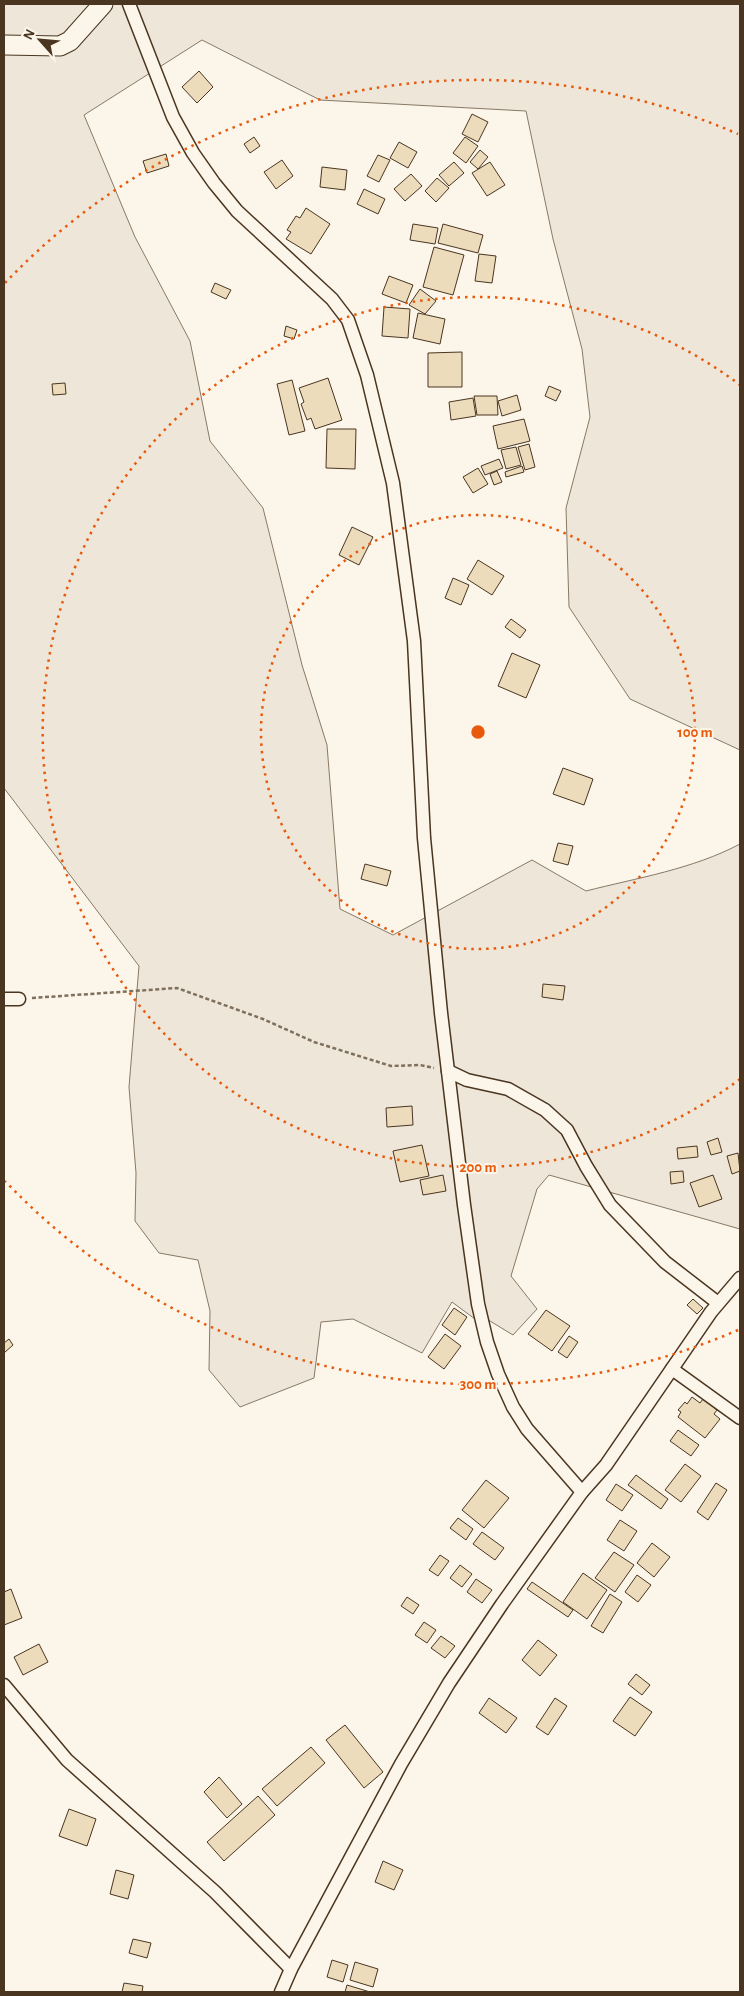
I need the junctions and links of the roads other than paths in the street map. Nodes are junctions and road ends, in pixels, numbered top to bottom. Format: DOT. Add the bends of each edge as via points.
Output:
graph roads {
  1 [pos="104,4"];
  2 [pos="129,4"];
  3 [pos="4,45"];
  4 [pos="4,999"];
  5 [pos="19,999"];
  6 [pos="448,1072"];
  7 [pos="740,1278"];
  8 [pos="718,1303"];
  9 [pos="672,1370"];
  10 [pos="740,1418"];
  11 [pos="582,1492"];
  12 [pos="4,1685"];
  13 [pos="290,1969"];
  14 [pos="281,1992"];
  1 -- 3 [label="street" via="70,41 60,46"];
  2 -- 6 [label="street" via="173,117 193,153 237,210 332,299 348,320 367,375 393,483 414,641 424,838"];
  4 -- 5 [label="street"];
  6 -- 8 [label="street" via="466,1080 508,1089 545,1110 567,1130 610,1205 665,1262"];
  6 -- 11 [label="street" via="478,1304 487,1342 498,1374 527,1429"];
  7 -- 8 [label="street"];
  8 -- 9 [label="street"];
  9 -- 10 [label="street"];
  9 -- 11 [label="street" via="606,1465"];
  11 -- 13 [label="street" via="449,1683 401,1764"];
  12 -- 13 [label="street" via="67,1760 215,1892"];
  13 -- 14 [label="street"];
}
